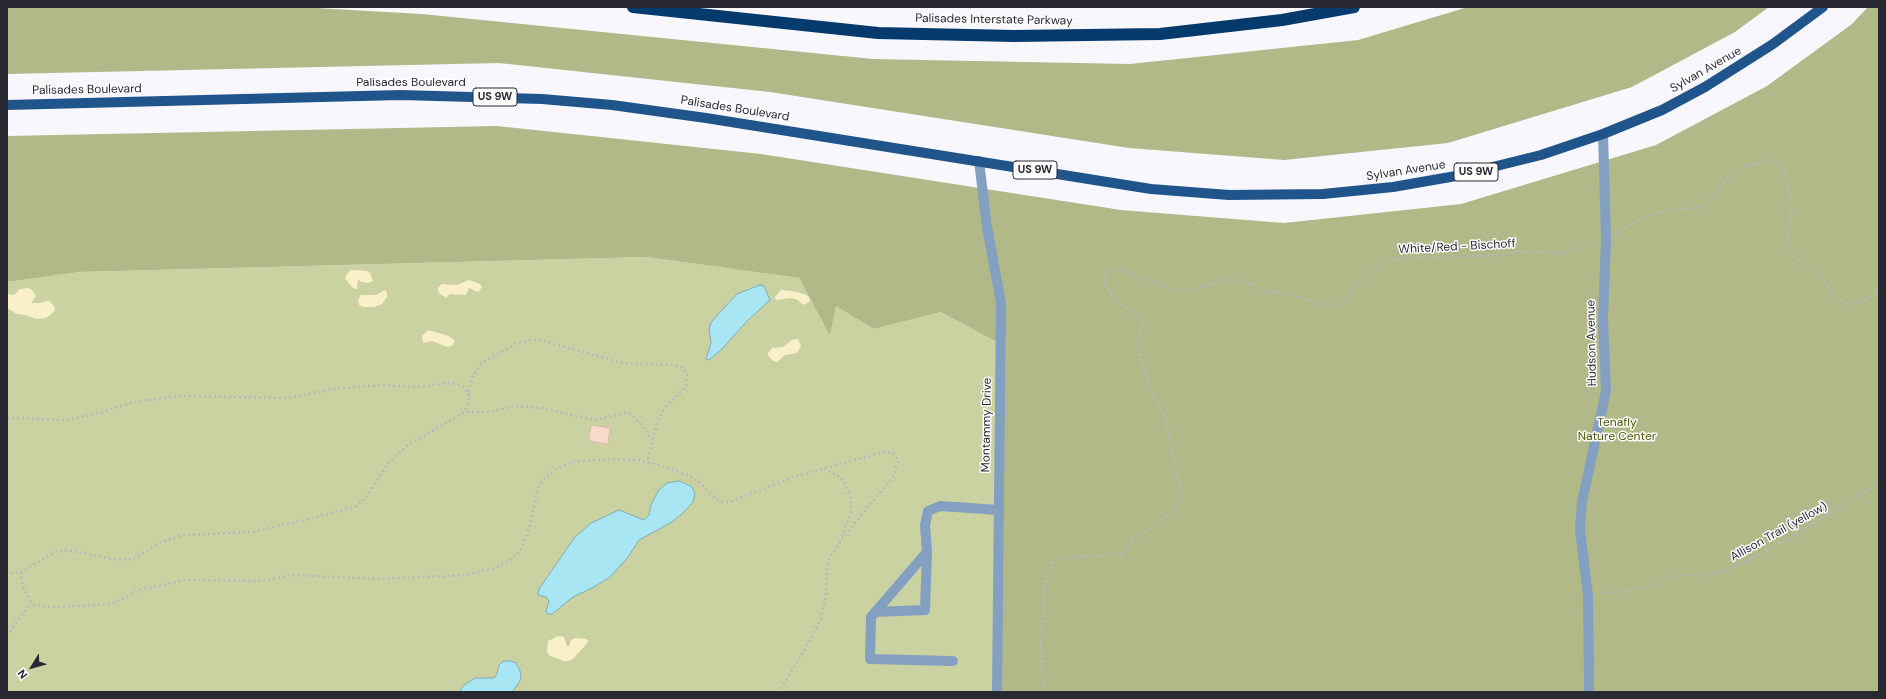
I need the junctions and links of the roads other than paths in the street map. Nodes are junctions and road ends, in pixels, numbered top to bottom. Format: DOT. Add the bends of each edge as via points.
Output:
graph roads {
  1 [pos="633,7"];
  2 [pos="1354,7"];
  3 [pos="1823,7"];
  4 [pos="7,105"];
  5 [pos="1603,134"];
  6 [pos="979,161"];
  7 [pos="999,510"];
  8 [pos="927,552"];
  9 [pos="875,612"];
  10 [pos="953,661"];
  11 [pos="997,692"];
  12 [pos="1589,692"];
  1 -- 2 [label="highway, Palisades Interstate Parkway" via="878,33 1014,36 1160,34 1282,20"];
  3 -- 5 [label="main road, Sylvan Avenue / US 9W" via="1773,44 1705,87 1646,117"];
  4 -- 6 [label="main road, Palisades Boulevard / US 9W" via="401,96 542,99 656,110"];
  5 -- 6 [label="main road, Sylvan Avenue / US 9W" via="1541,155 1456,176 1393,187 1316,194 1247,195 1172,191"];
  5 -- 12 [label="street, Hudson Avenue" via="1606,239 1603,319 1606,391 1582,502 1580,529 1588,594"];
  6 -- 7 [label="street, Montammy Drive" via="1001,303"];
  7 -- 8 [label="street" via="940,506 928,511 925,525"];
  7 -- 11 [label="street, Montammy Drive"];
  8 -- 9 [label="street"];
  8 -- 9 [label="street" via="925,610"];
  9 -- 10 [label="street" via="871,617 870,659"];
}
